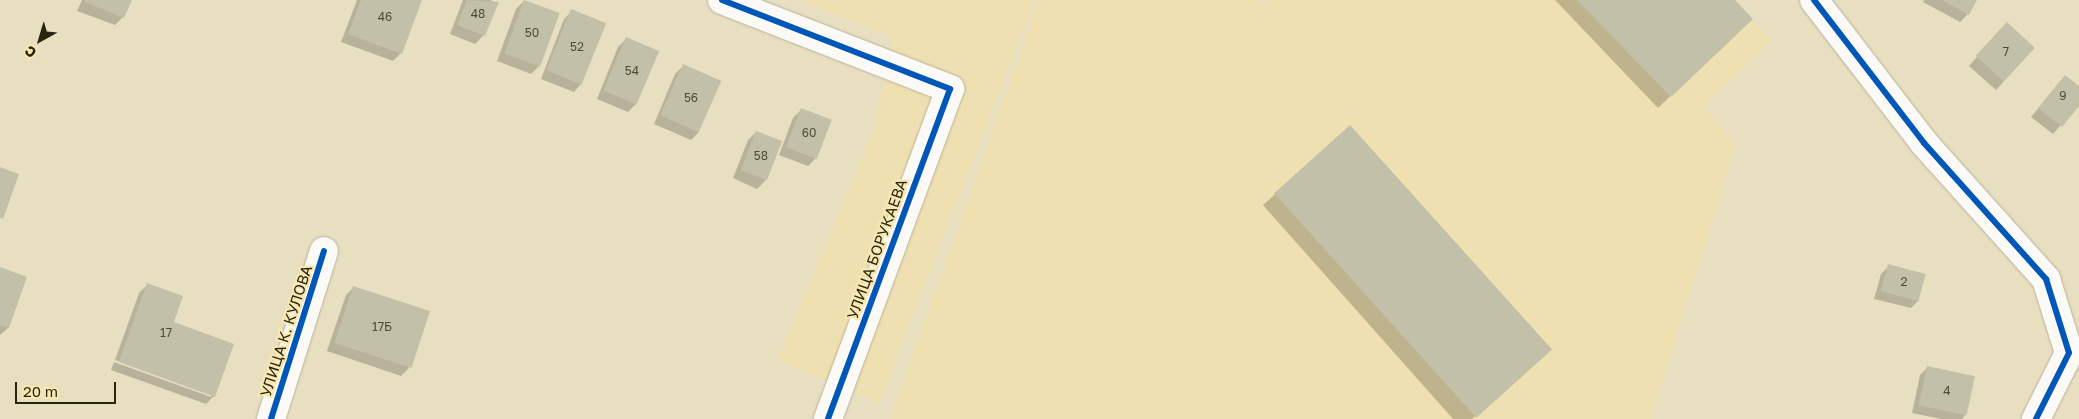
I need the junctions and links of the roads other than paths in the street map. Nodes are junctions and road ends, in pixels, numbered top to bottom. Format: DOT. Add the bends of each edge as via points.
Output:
graph roads {
  1 [pos="722,0"];
  2 [pos="1814,0"];
  3 [pos="324,251"];
  4 [pos="2074,356"];
  5 [pos="271,419"];
  6 [pos="828,419"];
  7 [pos="2036,419"];
  1 -- 6 [label="street, УЛИЦА БОРУКАЕВА" via="950,88"];
  2 -- 4 [label="street" via="1924,143 2046,279"];
  3 -- 5 [label="street, УЛИЦА К. КУЛОВА"];
  4 -- 7 [label="street"];
}
